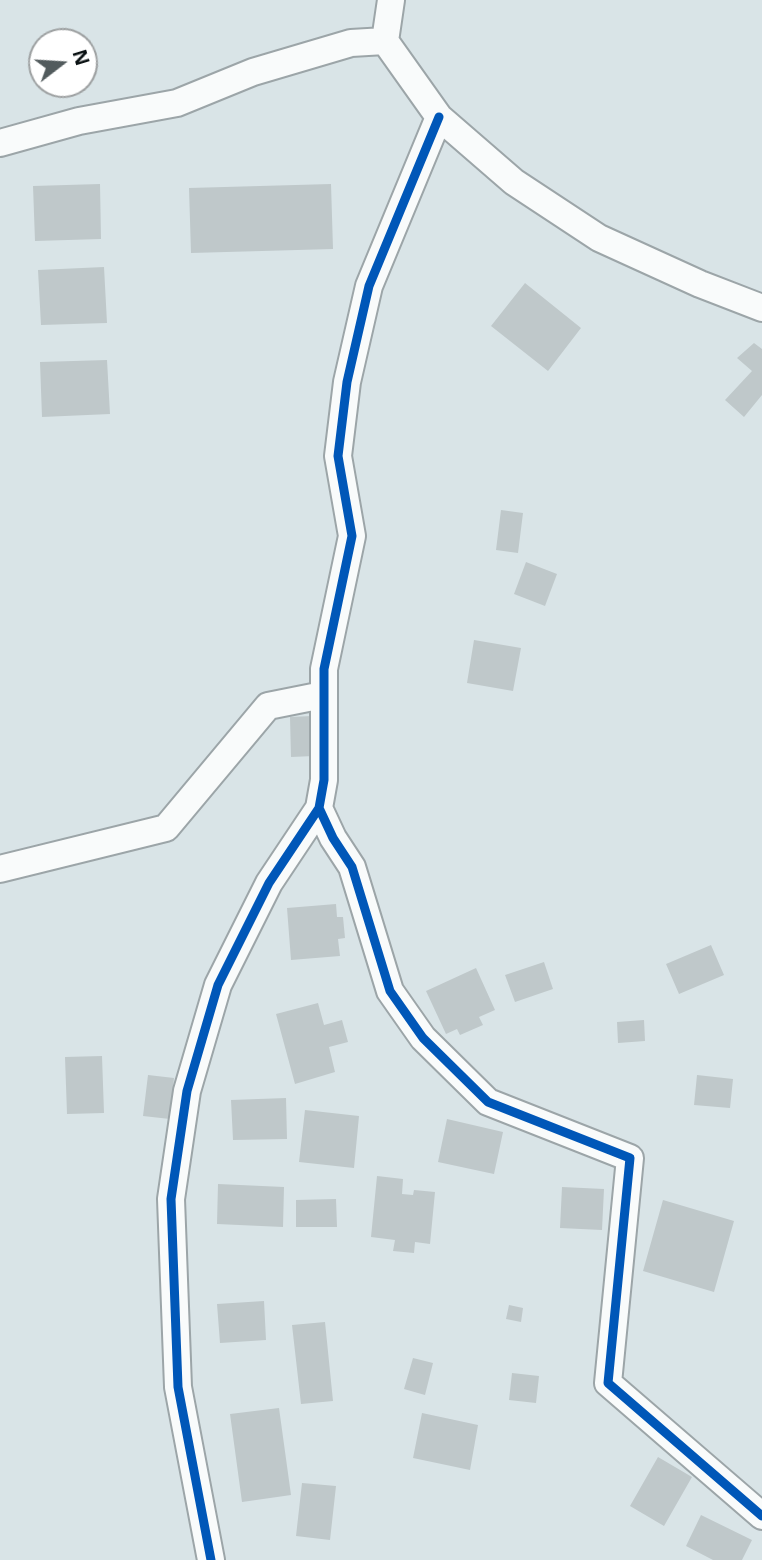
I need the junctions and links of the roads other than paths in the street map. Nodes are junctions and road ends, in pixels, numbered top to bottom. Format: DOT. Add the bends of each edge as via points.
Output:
graph roads {
  1 [pos="391,0"];
  2 [pos="385,41"];
  3 [pos="439,117"];
  4 [pos="0,143"];
  5 [pos="762,307"];
  6 [pos="323,695"];
  7 [pos="319,808"];
  8 [pos="0,869"];
  9 [pos="762,1516"];
  10 [pos="211,1560"];
  1 -- 2 [label="street"];
  2 -- 3 [label="street"];
  2 -- 4 [label="street" via="351,43 265,68 177,103 79,121"];
  3 -- 5 [label="street" via="514,182 599,238"];
  3 -- 6 [label="street" via="369,286 347,382 338,456 352,536 324,669"];
  6 -- 7 [label="street" via="324,780"];
  6 -- 8 [label="street" via="268,706 166,828"];
  7 -- 9 [label="street" via="352,867 390,991 423,1038 488,1102 630,1158 608,1383"];
  7 -- 10 [label="street" via="269,883 218,985 187,1091 171,1199 178,1387"];
}
